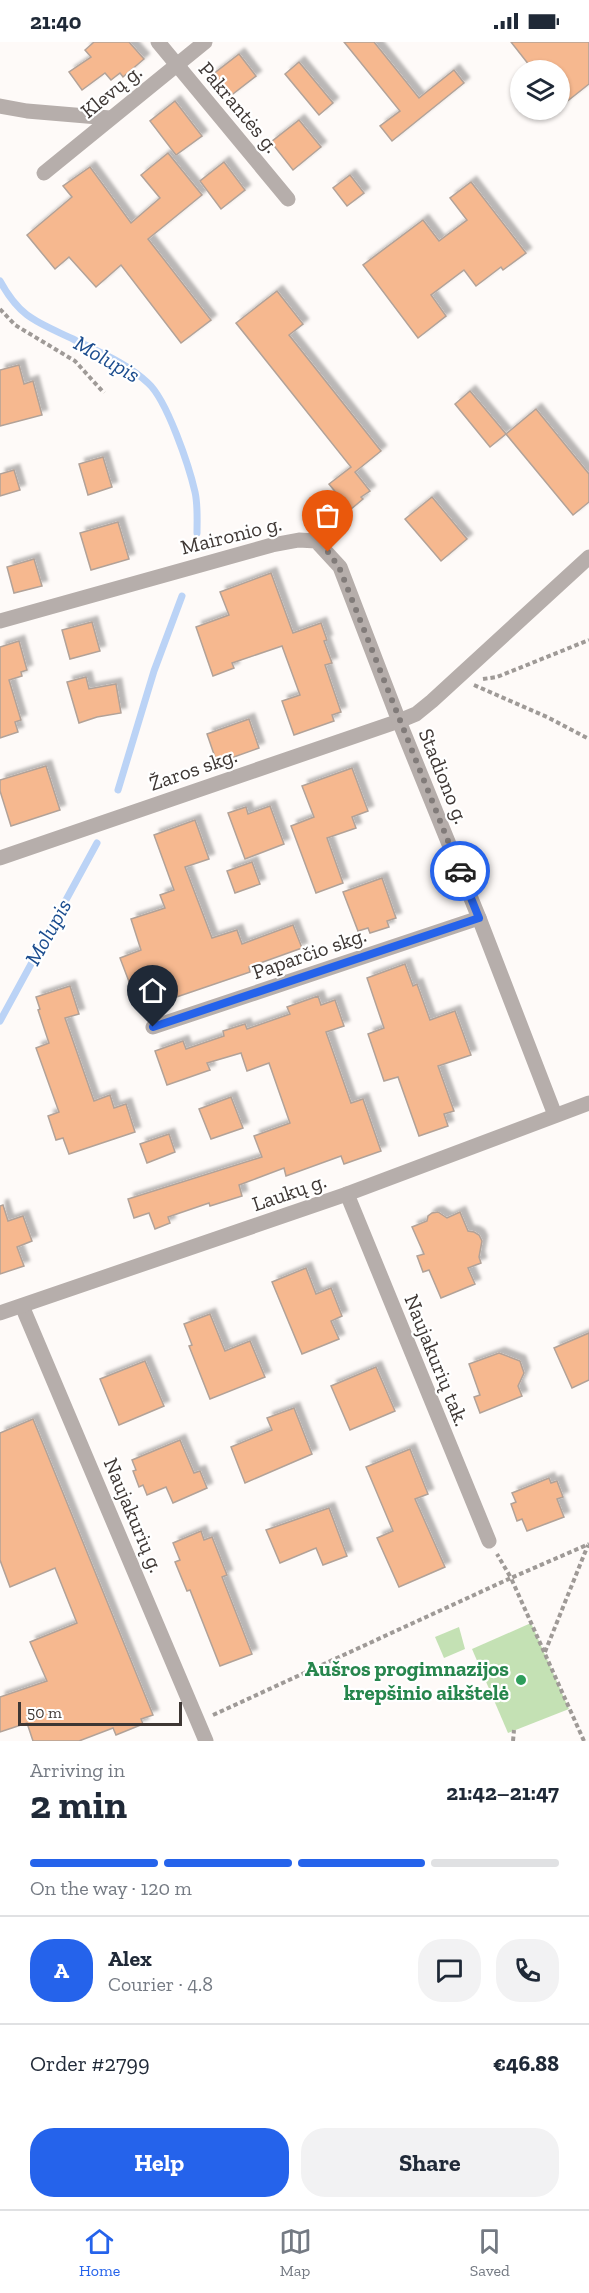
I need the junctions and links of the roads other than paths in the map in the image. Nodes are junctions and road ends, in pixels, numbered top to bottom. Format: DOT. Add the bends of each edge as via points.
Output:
graph roads {
  1 [pos="158,42"];
  2 [pos="205,42"];
  3 [pos="177,64"];
  4 [pos="0,106"];
  5 [pos="110,118"];
  6 [pos="44,173"];
  7 [pos="288,199"];
  8 [pos="589,556"];
  9 [pos="0,621"];
  10 [pos="399,721"];
  11 [pos="0,858"];
  12 [pos="479,918"];
  13 [pos="153,1027"];
  14 [pos="589,1103"];
  15 [pos="555,1115"];
  16 [pos="347,1194"];
  17 [pos="22,1306"];
  18 [pos="0,1314"];
  19 [pos="489,1541"];
  20 [pos="206,1741"];
  1 -- 3 [label="street, Pakrantės g."];
  2 -- 3 [label="street, Klevų g."];
  3 -- 5 [label="street, Klevų g."];
  3 -- 7 [label="street, Pakrantės g."];
  4 -- 5 [label="street"];
  5 -- 6 [label="street, Klevų g."];
  8 -- 10 [label="street, Stadiono g." via="455,681 417,714"];
  9 -- 10 [label="street, Maironio g." via="272,545 299,540 316,542 339,567"];
  10 -- 11 [label="street, Žaros skg."];
  10 -- 12 [label="street, Stadiono g."];
  12 -- 13 [label="street, Paparčio skg."];
  12 -- 15 [label="street, Stadiono g."];
  14 -- 15 [label="street, Laukų g."];
  15 -- 16 [label="street, Laukų g."];
  16 -- 17 [label="street, Laukų g."];
  16 -- 19 [label="street, Naujakurių tak."];
  17 -- 18 [label="street, Laukų g."];
  17 -- 20 [label="street, Naujakurių g."];
}
